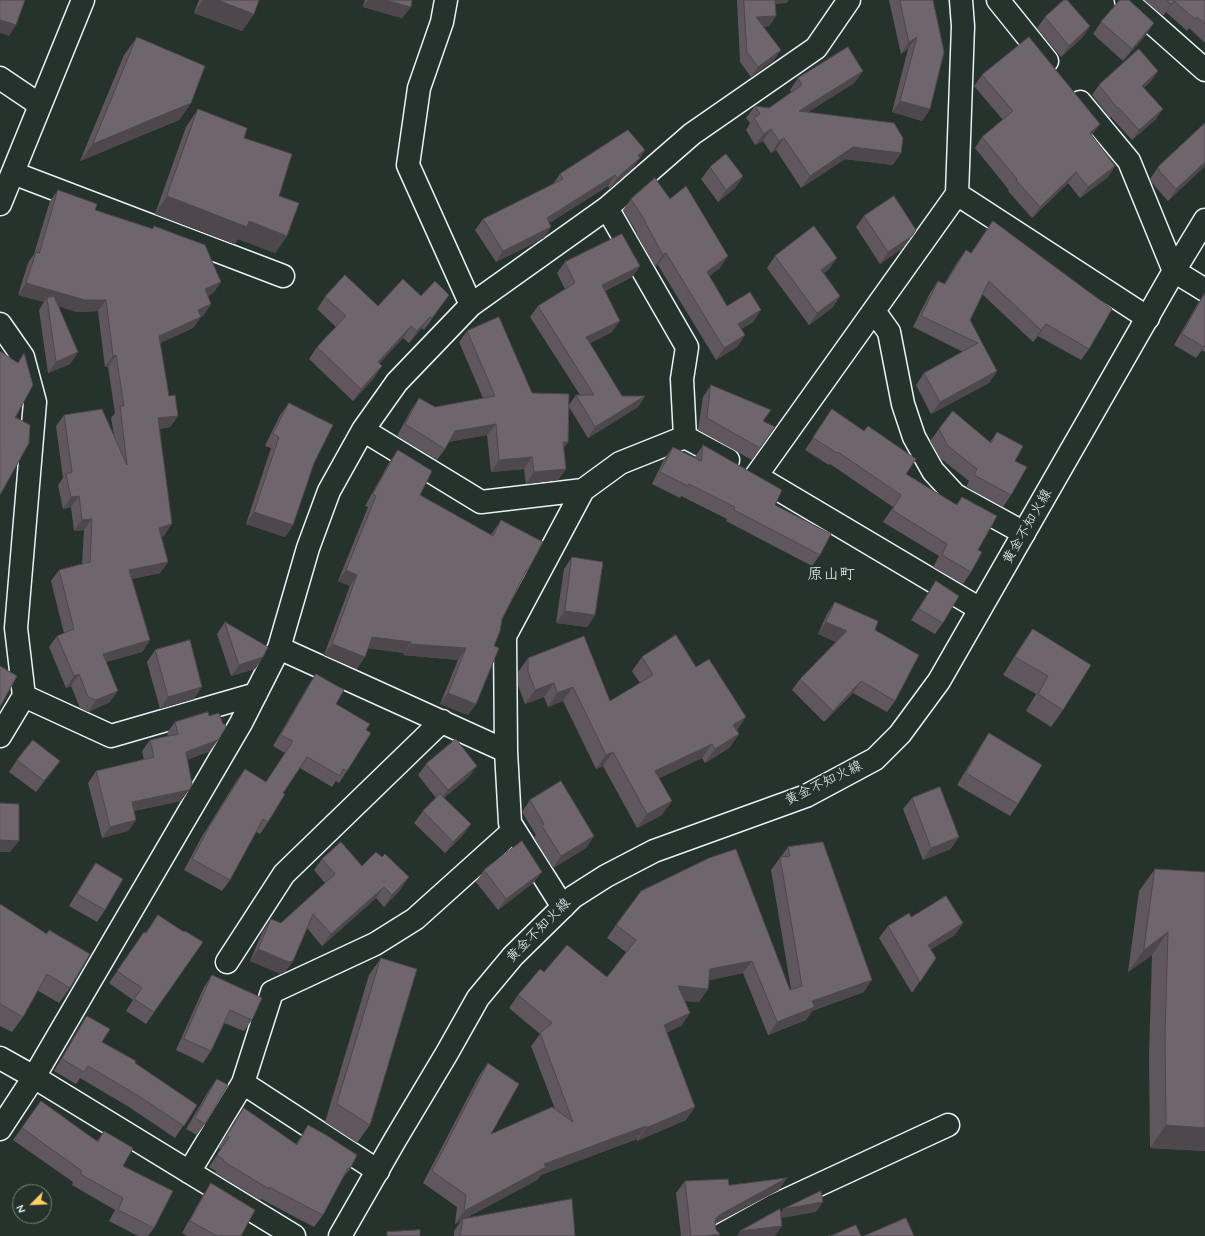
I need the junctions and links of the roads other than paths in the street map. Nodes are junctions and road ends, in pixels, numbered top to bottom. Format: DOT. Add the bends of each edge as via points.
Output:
graph roads {
  1 [pos="83,0"];
  2 [pos="446,0"];
  3 [pos="849,0"];
  4 [pos="961,0"];
  5 [pos="998,0"];
  6 [pos="1126,0"];
  7 [pos="1205,70"];
  8 [pos="0,78"];
  9 [pos="40,104"];
  10 [pos="13,173"];
  11 [pos="957,194"];
  12 [pos="0,204"];
  13 [pos="607,208"];
  14 [pos="1205,220"];
  15 [pos="1174,271"];
  16 [pos="283,276"];
  17 [pos="1205,290"];
  18 [pos="471,305"];
  19 [pos="874,311"];
  20 [pos="1148,318"];
  21 [pos="0,324"];
  22 [pos="363,430"];
  23 [pos="685,437"];
  24 [pos="756,476"];
  25 [pos="583,490"];
  26 [pos="1024,533"];
  27 [pos="980,609"];
  28 [pos="279,648"];
  29 [pos="256,694"];
  30 [pos="24,696"];
  31 [pos="442,722"];
  32 [pos="0,736"];
  33 [pos="506,750"];
  34 [pos="514,830"];
  35 [pos="563,906"];
  36 [pos="227,962"];
  37 [pos="0,1058"];
  38 [pos="34,1077"];
  39 [pos="243,1083"];
  40 [pos="948,1125"];
  41 [pos="0,1129"];
  42 [pos="378,1170"];
  43 [pos="189,1172"];
  44 [pos="294,1236"];
  45 [pos="340,1236"];
  46 [pos="719,1236"];
  1 -- 9 [label="street"];
  2 -- 18 [label="street" via="442,22 419,88 408,165"];
  3 -- 13 [label="street" via="816,48 692,134"];
  4 -- 11 [label="street" via="963,26"];
  5 -- 15 [label="street" via="1129,161"];
  6 -- 7 [label="street"];
  8 -- 9 [label="street"];
  9 -- 10 [label="street"];
  10 -- 12 [label="street"];
  10 -- 16 [label="street"];
  11 -- 19 [label="street"];
  11 -- 20 [label="street"];
  13 -- 18 [label="street"];
  13 -- 23 [label="street" via="687,347 682,379"];
  14 -- 15 [label="street, 黄金不知火線"];
  15 -- 17 [label="street"];
  15 -- 20 [label="street, 黄金不知火線"];
  18 -- 22 [label="street" via="397,382"];
  19 -- 24 [label="street"];
  19 -- 26 [label="street" via="888,332 903,404 914,437 933,471 956,495"];
  20 -- 26 [label="street, 黄金不知火線"];
  21 -- 30 [label="street" via="23,357 34,402 16,628"];
  22 -- 25 [label="street" via="480,502"];
  22 -- 28 [label="street" via="329,491 308,548"];
  23 -- 24 [label="street"];
  23 -- 25 [label="street" via="620,463"];
  24 -- 27 [label="street"];
  25 -- 33 [label="street" via="505,636"];
  26 -- 27 [label="street, 黄金不知火線"];
  27 -- 35 [label="street, 黄金不知火線" via="939,681 900,734 875,760 806,796 654,851 606,876"];
  28 -- 29 [label="street"];
  28 -- 31 [label="street"];
  29 -- 30 [label="street" via="111,736"];
  29 -- 38 [label="street"];
  30 -- 32 [label="street"];
  31 -- 33 [label="street"];
  31 -- 36 [label="street" via="284,874"];
  33 -- 34 [label="street" via="510,823"];
  34 -- 35 [label="street"];
  34 -- 39 [label="street" via="415,919 375,944 272,992"];
  35 -- 42 [label="street, 黄金不知火線" via="513,956 478,998"];
  37 -- 38 [label="street"];
  38 -- 41 [label="street"];
  38 -- 43 [label="street"];
  39 -- 42 [label="street"];
  39 -- 43 [label="street"];
  40 -- 46 [label="street" via="773,1206"];
  42 -- 45 [label="street, 黄金不知火線"];
  43 -- 44 [label="street"];
}
